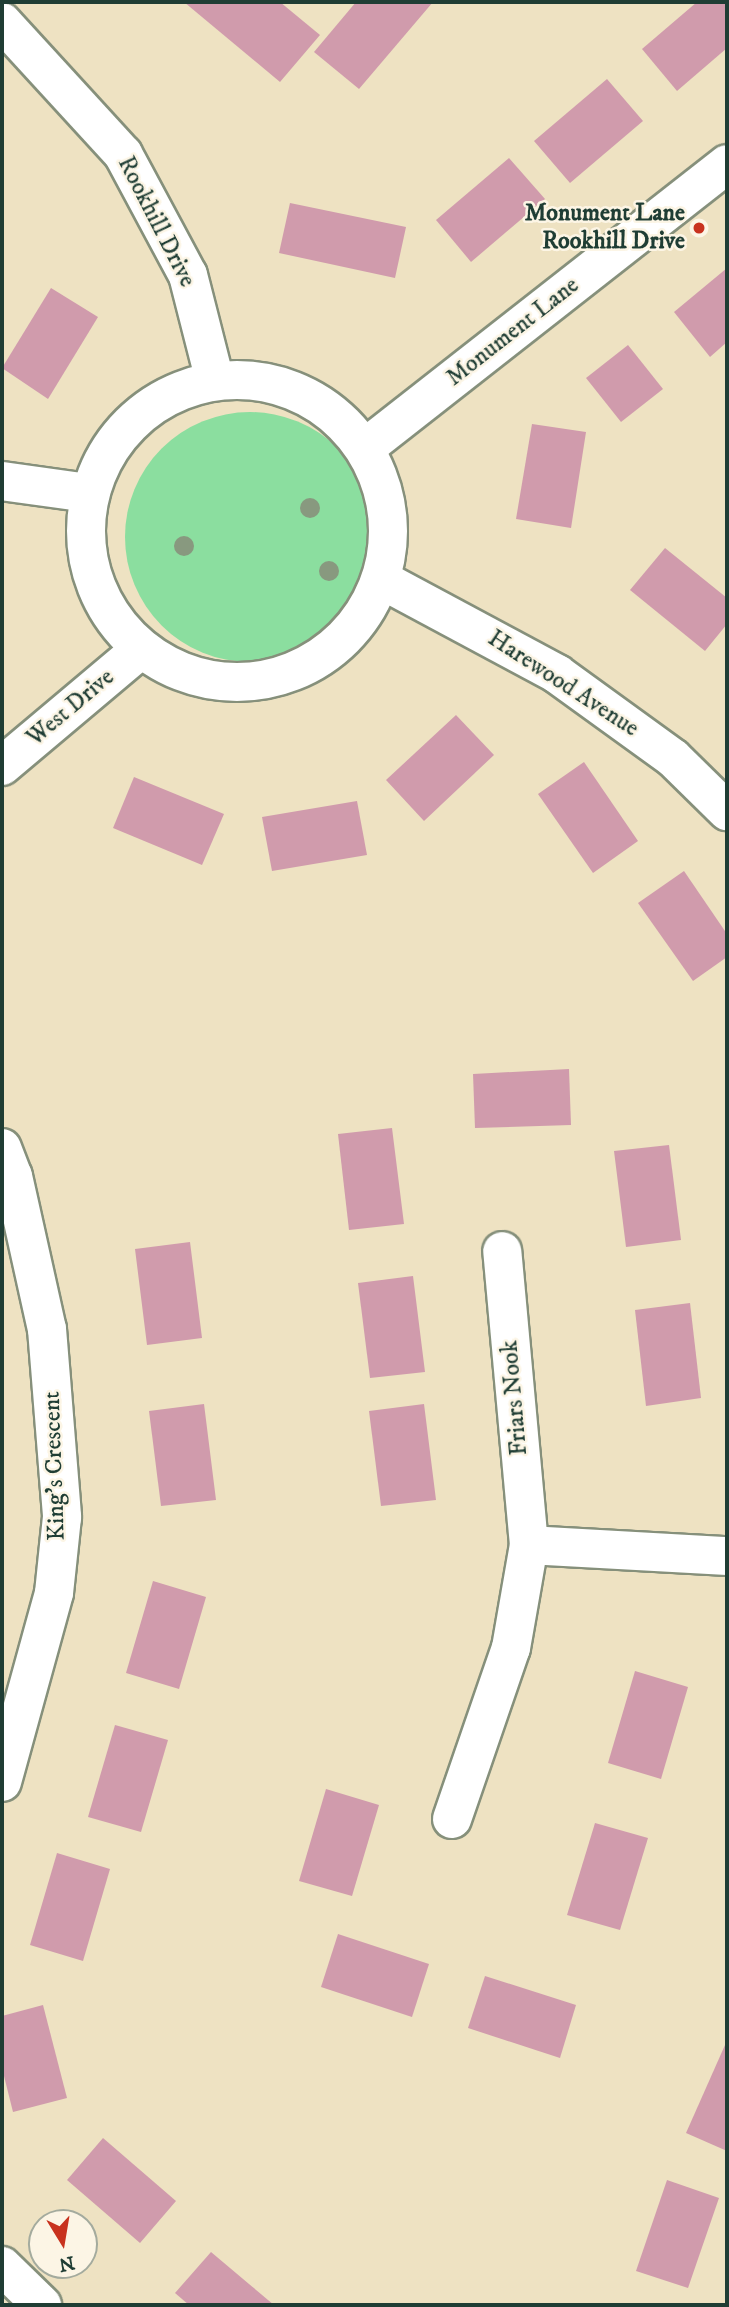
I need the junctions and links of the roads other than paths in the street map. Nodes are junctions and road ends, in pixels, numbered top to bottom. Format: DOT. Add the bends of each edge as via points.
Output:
graph roads {
  1 [pos="2,22"];
  2 [pos="727,164"];
  3 [pos="215,381"];
  4 [pos="365,448"];
  5 [pos="2,481"];
  6 [pos="89,493"];
  7 [pos="382,580"];
  8 [pos="141,649"];
  9 [pos="2,766"];
  10 [pos="727,811"];
  11 [pos="2,1148"];
  12 [pos="502,1251"];
  13 [pos="529,1545"];
  14 [pos="727,1556"];
  15 [pos="2,1782"];
  16 [pos="452,1819"];
  17 [pos="2,2266"];
  18 [pos="42,2305"];
  1 -- 3 [label="street, Rookhill Drive" via="123,154 188,275"];
  2 -- 4 [label="street, Monument Lane"];
  3 -- 4 [label="street" via="258,380 300,393 337,415"];
  3 -- 6 [label="street" via="173,394 135,418 107,453"];
  4 -- 7 [label="street" via="384,489 390,535"];
  5 -- 6 [label="street"];
  6 -- 8 [label="street" via="85,536 92,579 112,618"];
  7 -- 8 [label="street" via="359,624 323,657 279,678 230,684 183,674"];
  7 -- 10 [label="street, Harewood Avenue" via="557,674 673,758"];
  8 -- 9 [label="street, West Drive"];
  11 -- 15 [label="street, King's Crescent" via="13,1176 47,1329 62,1517 54,1593"];
  12 -- 13 [label="street, Friars Nook"];
  13 -- 14 [label="street"];
  13 -- 16 [label="street, Friars Nook" via="511,1648"];
  17 -- 18 [label="street"];
}
